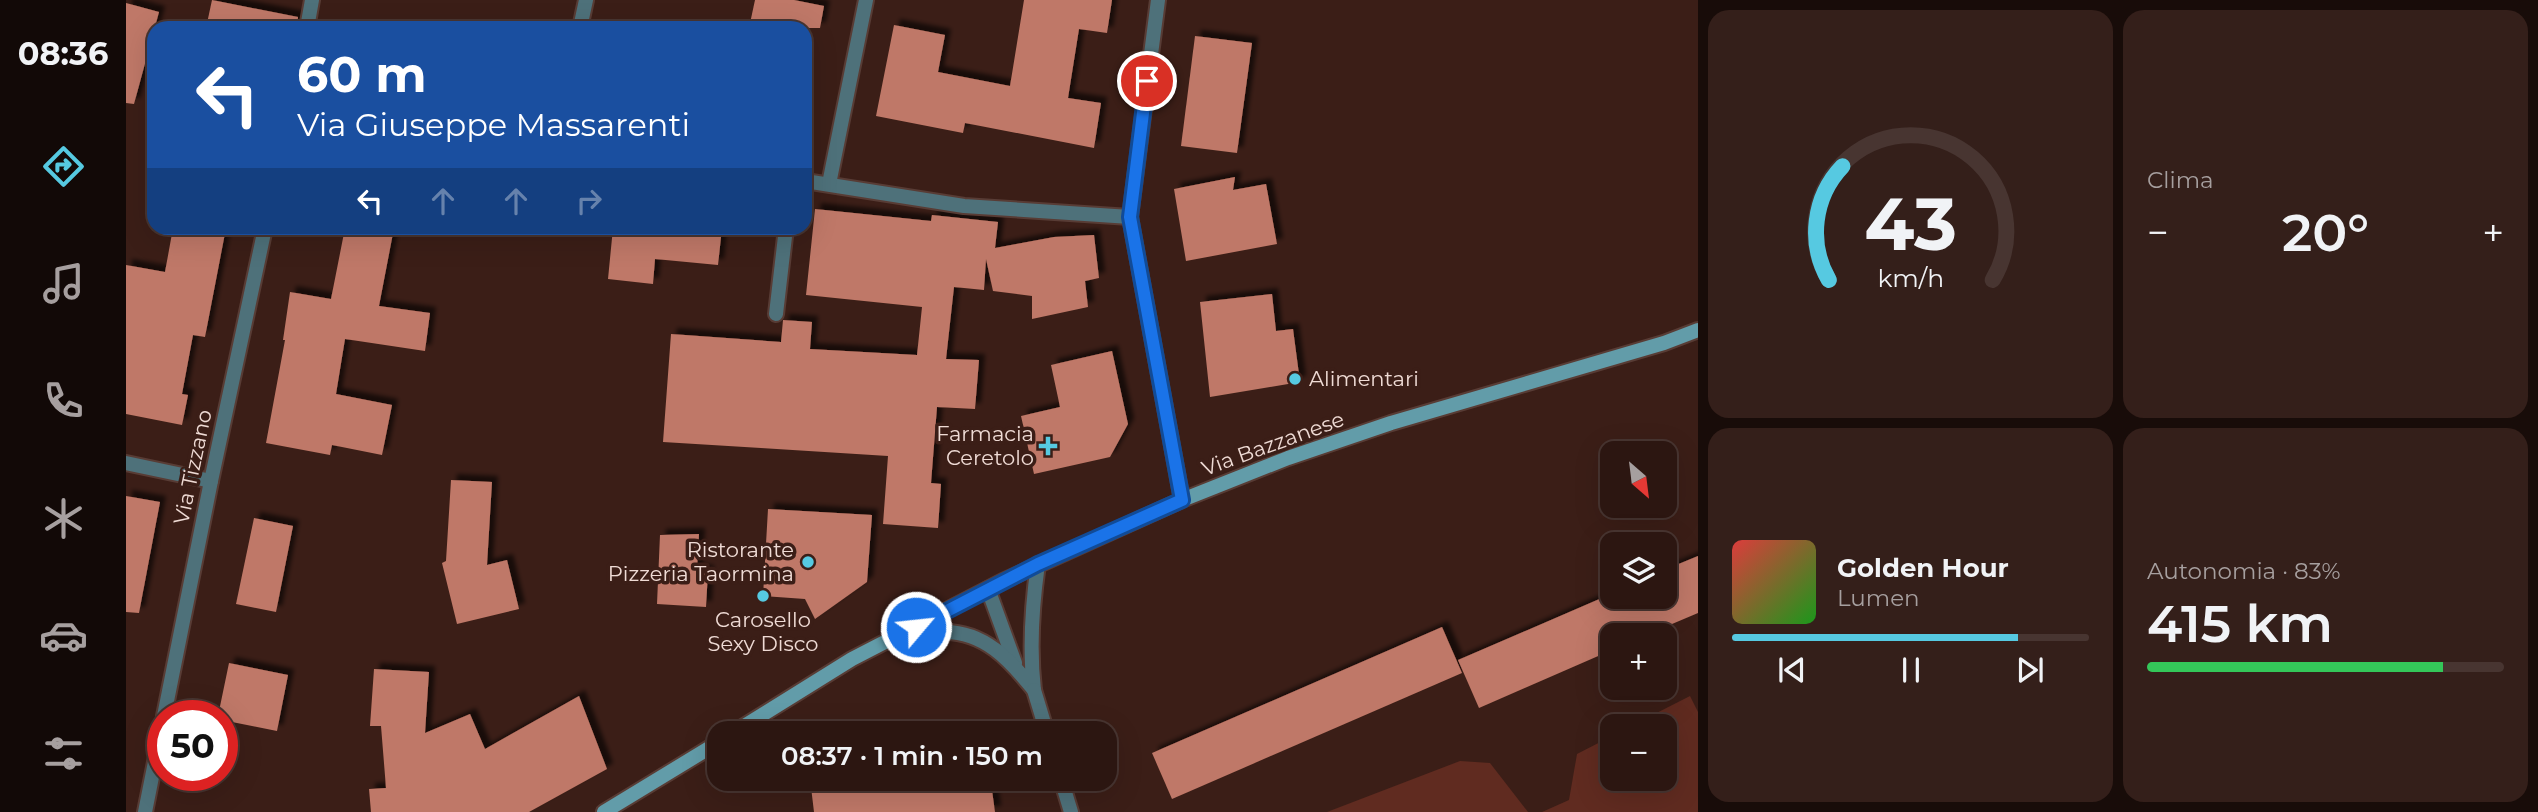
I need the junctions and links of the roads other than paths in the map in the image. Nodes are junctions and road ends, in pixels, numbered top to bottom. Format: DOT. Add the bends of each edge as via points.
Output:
graph roads {
  1 [pos="312,0"];
  2 [pos="586,0"];
  3 [pos="866,0"];
  4 [pos="1158,0"];
  5 [pos="308,21"];
  6 [pos="582,21"];
  7 [pos="812,182"];
  8 [pos="829,184"];
  9 [pos="1130,217"];
  10 [pos="264,235"];
  11 [pos="785,235"];
  12 [pos="776,314"];
  13 [pos="1698,330"];
  14 [pos="1698,339"];
  15 [pos="1664,343"];
  16 [pos="126,463"];
  17 [pos="211,481"];
  18 [pos="1182,500"];
  19 [pos="1038,564"];
  20 [pos="988,589"];
  21 [pos="892,639"];
  22 [pos="1018,671"];
  23 [pos="1034,690"];
  24 [pos="167,700"];
  25 [pos="752,721"];
  26 [pos="1043,721"];
  27 [pos="707,749"];
  28 [pos="149,791"];
  29 [pos="1065,791"];
  30 [pos="145,812"];
  31 [pos="604,812"];
  32 [pos="1071,812"];
  1 -- 5 [label="street"];
  2 -- 6 [label="street"];
  3 -- 8 [label="street"];
  4 -- 9 [label="street"];
  7 -- 8 [label="street"];
  8 -- 9 [label="street" via="964,206"];
  9 -- 18 [label="street"];
  10 -- 17 [label="street, Via Tizzano"];
  11 -- 12 [label="street"];
  13 -- 15 [label="main road, Via Bazzanese"];
  14 -- 15 [label="main road, Via Bazzanese"];
  15 -- 18 [label="main road, Via Bazzanese" via="1391,423"];
  16 -- 17 [label="street"];
  17 -- 24 [label="street, Via Tizzano"];
  18 -- 19 [label="main road, Via Bazzanese"];
  19 -- 20 [label="main road, Via Bazzanese"];
  19 -- 23 [label="street" via="1032,617"];
  20 -- 21 [label="main road, Via Bazzanese"];
  20 -- 22 [label="street"];
  21 -- 22 [label="street" via="945,632 974,638 993,647"];
  21 -- 25 [label="main road, Via Bazzanese"];
  22 -- 23 [label="street"];
  23 -- 26 [label="street"];
  27 -- 31 [label="main road"];
  28 -- 30 [label="street"];
  29 -- 32 [label="street"];
}
